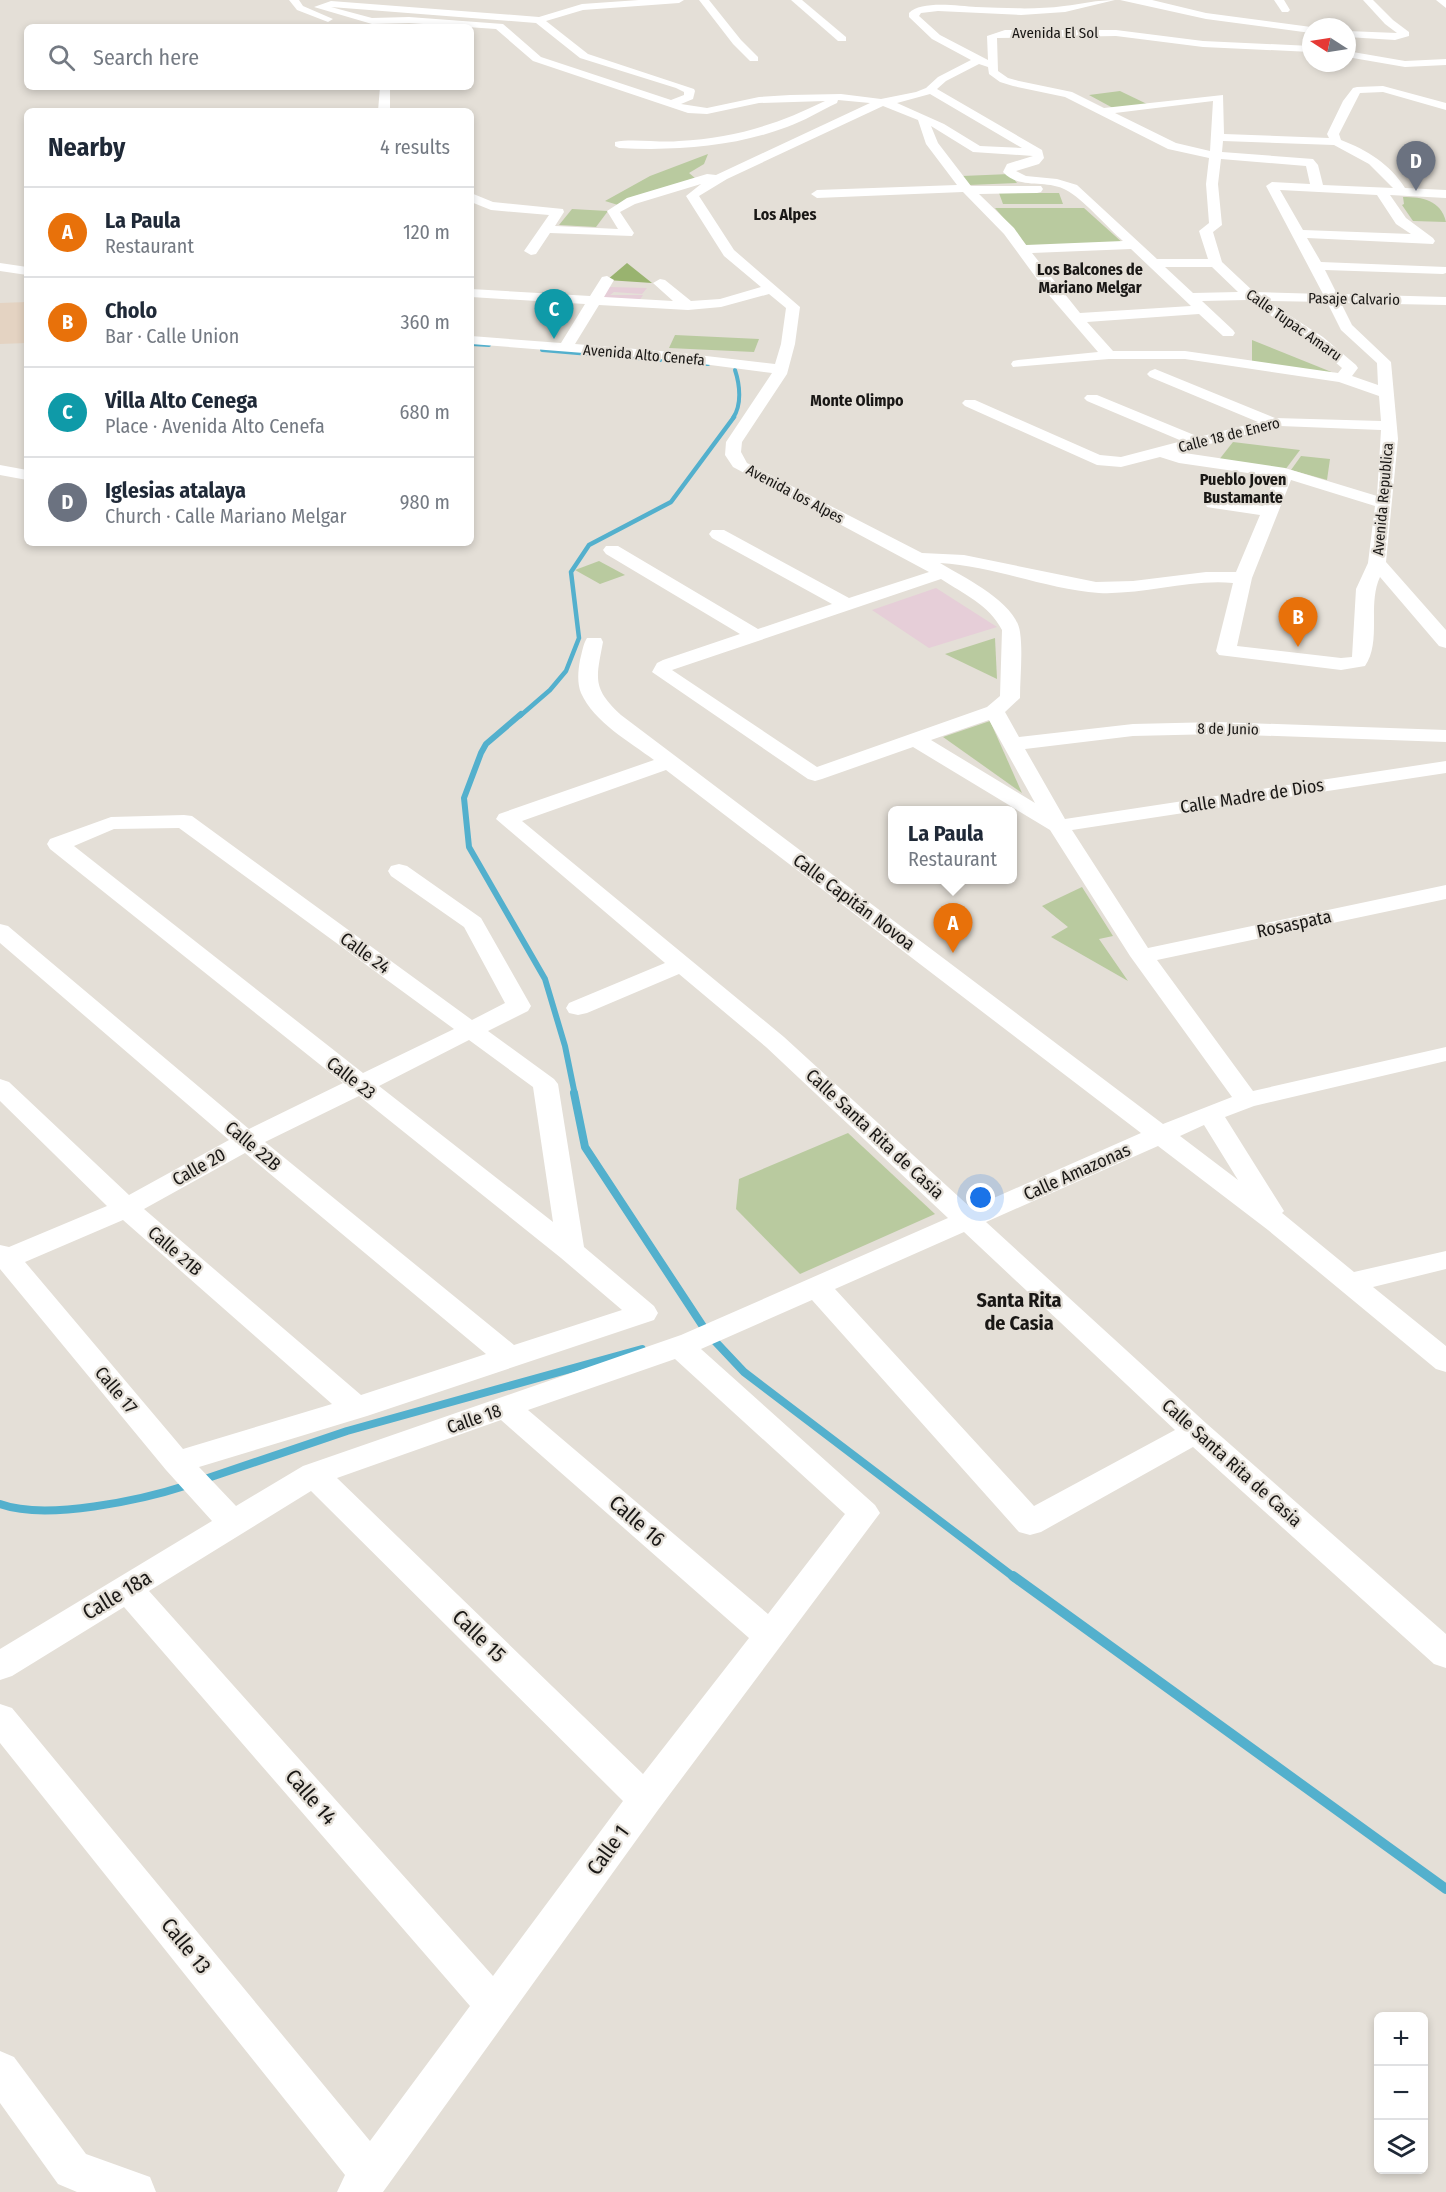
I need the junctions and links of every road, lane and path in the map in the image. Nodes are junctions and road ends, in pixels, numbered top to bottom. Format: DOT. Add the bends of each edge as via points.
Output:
graph roads {
  1 [pos="441,0"];
  2 [pos="679,0"];
  3 [pos="704,0"];
  4 [pos="796,0"];
  5 [pos="1104,0"];
  6 [pos="1110,0"];
  7 [pos="1279,0"];
  8 [pos="1368,0"];
  9 [pos="1442,0"];
  10 [pos="1144,1"];
  11 [pos="296,2"];
  12 [pos="1129,2"];
  13 [pos="1446,5"];
  14 [pos="320,7"];
  15 [pos="495,7"];
  16 [pos="1285,10"];
  17 [pos="428,11"];
  18 [pos="486,15"];
  19 [pos="328,19"];
  20 [pos="539,20"];
  21 [pos="373,24"];
  22 [pos="469,24"];
  23 [pos="474,24"];
  24 [pos="1302,29"];
  25 [pos="1356,35"];
  26 [pos="842,39"];
  27 [pos="1302,49"];
  28 [pos="1356,52"];
  29 [pos="1410,52"];
  30 [pos="1356,54"];
  31 [pos="754,59"];
  32 [pos="978,60"];
  33 [pos="1446,62"];
  34 [pos="993,65"];
  35 [pos="385,90"];
  36 [pos="930,90"];
  37 [pos="841,97"];
  38 [pos="886,103"];
  39 [pos="672,104"];
  40 [pos="1446,107"];
  41 [pos="384,108"];
  42 [pos="1102,111"];
  43 [pos="923,119"];
  44 [pos="1218,137"];
  45 [pos="1336,142"];
  46 [pos="619,144"];
  47 [pos="1038,153"];
  48 [pos="1162,154"];
  49 [pos="1209,154"];
  50 [pos="723,176"];
  51 [pos="1073,188"];
  52 [pos="967,189"];
  53 [pos="1320,189"];
  54 [pos="1382,192"];
  55 [pos="1402,193"];
  56 [pos="817,194"];
  57 [pos="1446,194"];
  58 [pos="1431,195"];
  59 [pos="474,198"];
  60 [pos="696,202"];
  61 [pos="1446,206"];
  62 [pos="546,228"];
  63 [pos="1299,234"];
  64 [pos="1427,235"];
  65 [pos="1135,245"];
  66 [pos="1022,249"];
  67 [pos="531,251"];
  68 [pos="1154,263"];
  69 [pos="1216,263"];
  70 [pos="1316,266"];
  71 [pos="0,267"];
  72 [pos="24,271"];
  73 [pos="1445,272"];
  74 [pos="607,280"];
  75 [pos="660,283"];
  76 [pos="771,289"];
  77 [pos="474,293"];
  78 [pos="1250,296"];
  79 [pos="1191,297"];
  80 [pos="1332,299"];
  81 [pos="1446,301"];
  82 [pos="594,302"];
  83 [pos="688,306"];
  84 [pos="1203,309"];
  85 [pos="1077,318"];
  86 [pos="1228,333"];
  87 [pos="474,341"];
  88 [pos="565,348"];
  89 [pos="1109,355"];
  90 [pos="1018,364"];
  91 [pos="734,367"];
  92 [pos="779,369"];
  93 [pos="1155,374"];
  94 [pos="1342,378"];
  95 [pos="1386,393"];
  96 [pos="1092,398"];
  97 [pos="970,403"];
  98 [pos="1274,423"];
  99 [pos="1388,426"];
  100 [pos="1197,442"];
  101 [pos="1161,452"];
  102 [pos="0,470"];
  103 [pos="1285,473"];
  104 [pos="24,474"];
  105 [pos="1213,503"];
  106 [pos="1383,503"];
  107 [pos="1271,512"];
  108 [pos="718,534"];
  109 [pos="612,550"];
  110 [pos="919,558"];
  111 [pos="1377,563"];
  112 [pos="943,573"];
  113 [pos="1243,578"];
  114 [pos="848,605"];
  115 [pos="755,635"];
  116 [pos="594,642"];
  117 [pos="1446,642"];
  118 [pos="994,711"];
  119 [pos="1446,736"];
  120 [pos="915,739"];
  121 [pos="1012,744"];
  122 [pos="669,762"];
  123 [pos="1446,767"];
  124 [pos="184,821"];
  125 [pos="1058,826"];
  126 [pos="399,871"];
  127 [pos="1446,892"];
  128 [pos="0,931"];
  129 [pos="1142,956"];
  130 [pos="682,964"];
  131 [pos="578,1008"];
  132 [pos="472,1030"];
  133 [pos="1446,1054"];
  134 [pos="359,1085"];
  135 [pos="0,1088"];
  136 [pos="1247,1100"];
  137 [pos="1210,1113"];
  138 [pos="1160,1135"];
  139 [pos="247,1141"];
  140 [pos="126,1208"];
  141 [pos="968,1220"];
  142 [pos="1278,1224"];
  143 [pos="571,1251"];
  144 [pos="2,1256"];
  145 [pos="1446,1260"];
  146 [pos="1348,1283"];
  147 [pos="817,1287"];
  148 [pos="721,1329"];
  149 [pos="686,1344"];
  150 [pos="510,1358"];
  151 [pos="1446,1362"];
  152 [pos="356,1408"];
  153 [pos="506,1408"];
  154 [pos="1196,1432"];
  155 [pos="184,1470"];
  156 [pos="314,1474"];
  157 [pos="225,1514"];
  158 [pos="127,1588"];
  159 [pos="769,1635"];
  160 [pos="1446,1654"];
  161 [pos="0,1666"];
  162 [pos="0,1718"];
  163 [pos="645,1799"];
  164 [pos="495,2006"];
  165 [pos="0,2070"];
  166 [pos="364,2183"];
  167 [pos="135,2192"];
  1 -- 17 [label="street"];
  2 -- 20 [label="street" via="578,8"];
  3 -- 31 [label="street"];
  4 -- 26 [label="street"];
  5 -- 6 [label="street"];
  5 -- 32 [label="street" via="1065,9 1021,12 938,8 914,13 936,37"];
  7 -- 16 [label="street"];
  8 -- 25 [label="street" via="1405,34"];
  9 -- 13 [label="street"];
  10 -- 12 [label="street"];
  10 -- 24 [label="street" via="1206,15"];
  11 -- 14 [label="street"];
  11 -- 19 [label="street" via="312,14"];
  14 -- 17 [label="street" via="331,4"];
  14 -- 21 [label="street"];
  15 -- 18 [label="street"];
  17 -- 18 [label="street"];
  18 -- 20 [label="street"];
  20 -- 39 [label="street" via="584,56 690,91 689,97"];
  21 -- 22 [label="street" via="409,20"];
  23 -- 39 [label="street" via="499,26 537,58"];
  27 -- 34 [label="street, Avenida El Sol" via="1203,44 1116,33 1005,33 992,36"];
  28 -- 29 [label="street"];
  30 -- 33 [label="street" via="1405,64"];
  32 -- 34 [label="street"];
  32 -- 36 [label="street"];
  34 -- 42 [label="street" via="993,72 1004,80 1068,94"];
  35 -- 41 [label="street"];
  36 -- 38 [label="street"];
  36 -- 47 [label="street"];
  37 -- 38 [label="street"];
  37 -- 39 [label="street" via="759,100 700,111"];
  37 -- 46 [label="street" via="776,128 746,135 663,146"];
  38 -- 43 [label="street"];
  38 -- 50 [label="street"];
  38 -- 60 [label="street"];
  40 -- 45 [label="street" via="1383,89 1357,90 1333,134"];
  42 -- 44 [label="street" via="1219,98"];
  42 -- 49 [label="street" via="1172,146"];
  43 -- 47 [label="street" via="977,149"];
  43 -- 52 [label="street" via="932,144"];
  44 -- 45 [label="street"];
  44 -- 49 [label="street"];
  45 -- 55 [label="street" via="1359,151 1383,168"];
  47 -- 51 [label="street" via="1038,159 1011,167 1009,172"];
  48 -- 49 [label="street"];
  49 -- 53 [label="street" via="1309,162"];
  49 -- 69 [label="street, Calle Tupac Amaru" via="1216,225 1206,231"];
  50 -- 60 [label="street" via="696,192"];
  50 -- 62 [label="street" via="613,211 627,233"];
  51 -- 52 [label="street"];
  51 -- 65 [label="street"];
  52 -- 56 [label="street"];
  52 -- 66 [label="street"];
  53 -- 54 [label="street"];
  53 -- 63 [label="street, Avenida Republica" via="1272,186"];
  54 -- 55 [label="street"];
  54 -- 64 [label="street" via="1401,222"];
  55 -- 58 [label="street"];
  57 -- 58 [label="street"];
  58 -- 61 [label="street"];
  59 -- 62 [label="street" via="491,206 558,212"];
  60 -- 76 [label="street, Avenida los Alpes" via="729,253"];
  62 -- 67 [label="street"];
  63 -- 64 [label="street"];
  63 -- 70 [label="street, Avenida Republica"];
  64 -- 73 [label="street"];
  65 -- 66 [label="street"];
  65 -- 68 [label="street"];
  66 -- 85 [label="street"];
  68 -- 69 [label="street"];
  68 -- 79 [label="street"];
  69 -- 78 [label="street, Calle Tupac Amaru"];
  70 -- 73 [label="street"];
  70 -- 80 [label="street, Avenida Republica"];
  71 -- 72 [label="street"];
  74 -- 82 [label="street"];
  75 -- 83 [label="street"];
  76 -- 83 [label="street" via="721,303"];
  76 -- 92 [label="street, Avenida los Alpes" via="793,307 788,344"];
  77 -- 82 [label="street"];
  78 -- 79 [label="street, Pasaje Calvario"];
  78 -- 80 [label="street, Pasaje Calvario"];
  78 -- 94 [label="street, Calle Tupac Amaru" via="1346,362 1351,368"];
  79 -- 84 [label="street"];
  80 -- 81 [label="street, Pasaje Calvario"];
  80 -- 95 [label="street, Avenida Republica" via="1346,327 1384,362"];
  82 -- 83 [label="street"];
  82 -- 88 [label="street"];
  84 -- 85 [label="street"];
  84 -- 86 [label="street"];
  85 -- 89 [label="street"];
  87 -- 88 [label="street, Avenida Alto Cenefa"];
  87 -- 91 [label="street, Avenida Alto Cenefa"];
  88 -- 91 [label="street, Avenida Alto Cenefa" via="721,361"];
  89 -- 90 [label="street"];
  89 -- 94 [label="street" via="1185,355"];
  91 -- 92 [label="street, Avenida Alto Cenefa"];
  92 -- 110 [label="street, Avenida los Alpes" via="734,442 734,458 741,466"];
  93 -- 98 [label="street"];
  94 -- 95 [label="street, Calle Tupac Amaru"];
  95 -- 99 [label="street, Avenida Republica"];
  96 -- 100 [label="street"];
  97 -- 101 [label="street, Calle 18 de Enero" via="1097,460 1121,462"];
  98 -- 99 [label="street, Calle 18 de Enero" via="1298,420"];
  98 -- 100 [label="street, Calle 18 de Enero"];
  99 -- 106 [label="street, Avenida Republica"];
  100 -- 101 [label="street, Calle 18 de Enero"];
  101 -- 103 [label="street"];
  102 -- 104 [label="street"];
  103 -- 106 [label="street"];
  103 -- 107 [label="street"];
  105 -- 107 [label="street"];
  106 -- 111 [label="street, Avenida Republica"];
  107 -- 113 [label="street"];
  108 -- 114 [label="street"];
  109 -- 115 [label="street"];
  110 -- 112 [label="street, Avenida los Alpes"];
  110 -- 113 [label="street" via="960,558 1102,587 1213,575"];
  111 -- 113 [label="street" via="1365,589 1362,656 1358,662 1341,664 1226,651"];
  111 -- 117 [label="street, Avenida Republica"];
  112 -- 114 [label="street"];
  112 -- 118 [label="street, Avenida los Alpes" via="989,601 1011,630 1010,698"];
  114 -- 115 [label="street"];
  115 -- 120 [label="street" via="670,664 662,672 815,775"];
  116 -- 122 [label="street, Calle Capitán Novoa" via="587,672 591,694"];
  118 -- 120 [label="street"];
  118 -- 121 [label="street"];
  119 -- 121 [label="street, 8 de Junio" via="1217,728 1133,730"];
  120 -- 125 [label="street"];
  121 -- 125 [label="street"];
  122 -- 130 [label="street, Calle Santa Rita de Casia" via="507,819"];
  122 -- 138 [label="street, Calle Capitán Novoa"];
  123 -- 125 [label="street, Calle Madre de Dios"];
  124 -- 132 [label="street, Calle 24"];
  124 -- 134 [label="street, Calle 23" via="111,823 58,844"];
  125 -- 129 [label="street"];
  126 -- 132 [label="street, Calle 20" via="473,923 519,1006"];
  127 -- 129 [label="street, Rosaspata"];
  128 -- 139 [label="street, Calle 22B"];
  129 -- 136 [label="street"];
  130 -- 131 [label="street"];
  130 -- 141 [label="street, Calle Santa Rita de Casia" via="775,1042"];
  132 -- 134 [label="street, Calle 20"];
  132 -- 143 [label="street, Calle 24" via="545,1084"];
  133 -- 136 [label="street, Calle Amazonas"];
  134 -- 139 [label="street, Calle 20"];
  134 -- 143 [label="street, Calle 23"];
  135 -- 140 [label="street, Calle 21B"];
  136 -- 137 [label="street, Calle Amazonas"];
  137 -- 138 [label="street, Calle Amazonas"];
  137 -- 142 [label="street, Calle Capitán Novoa"];
  138 -- 141 [label="street, Calle Amazonas"];
  138 -- 142 [label="street, Calle Capitán Novoa"];
  139 -- 140 [label="street, Calle 20"];
  139 -- 150 [label="street, Calle 22B"];
  140 -- 144 [label="street, Calle 20"];
  140 -- 152 [label="street, Calle 21B"];
  141 -- 147 [label="street, Calle Amazonas"];
  141 -- 154 [label="street, Calle Santa Rita de Casia"];
  142 -- 146 [label="street, Calle Capitán Novoa"];
  143 -- 150 [label="street, Calle 23" via="644,1313"];
  144 -- 155 [label="street, Calle 17"];
  145 -- 146 [label="street"];
  146 -- 151 [label="street, Calle Capitán Novoa"];
  147 -- 148 [label="street, Calle Amazonas"];
  147 -- 154 [label="street" via="1030,1523"];
  148 -- 149 [label="street, Calle 18"];
  149 -- 153 [label="street, Calle 18"];
  149 -- 159 [label="street, Calle 1" via="699,1366 864,1513"];
  150 -- 152 [label="street"];
  152 -- 155 [label="street"];
  153 -- 156 [label="street, Calle 18"];
  153 -- 159 [label="street, Calle 16"];
  154 -- 160 [label="street, Calle Santa Rita de Casia"];
  155 -- 157 [label="street, Calle 17"];
  156 -- 157 [label="street, Calle 18"];
  156 -- 163 [label="street, Calle 15"];
  157 -- 158 [label="street, Calle 18a"];
  158 -- 161 [label="street, Calle 18a"];
  158 -- 164 [label="street, Calle 14"];
  159 -- 163 [label="street, Calle 1"];
  162 -- 166 [label="street, Calle 13"];
  163 -- 164 [label="street, Calle 1"];
  164 -- 166 [label="street, Calle 1"];
  165 -- 167 [label="street" via="72,2170"];
}
